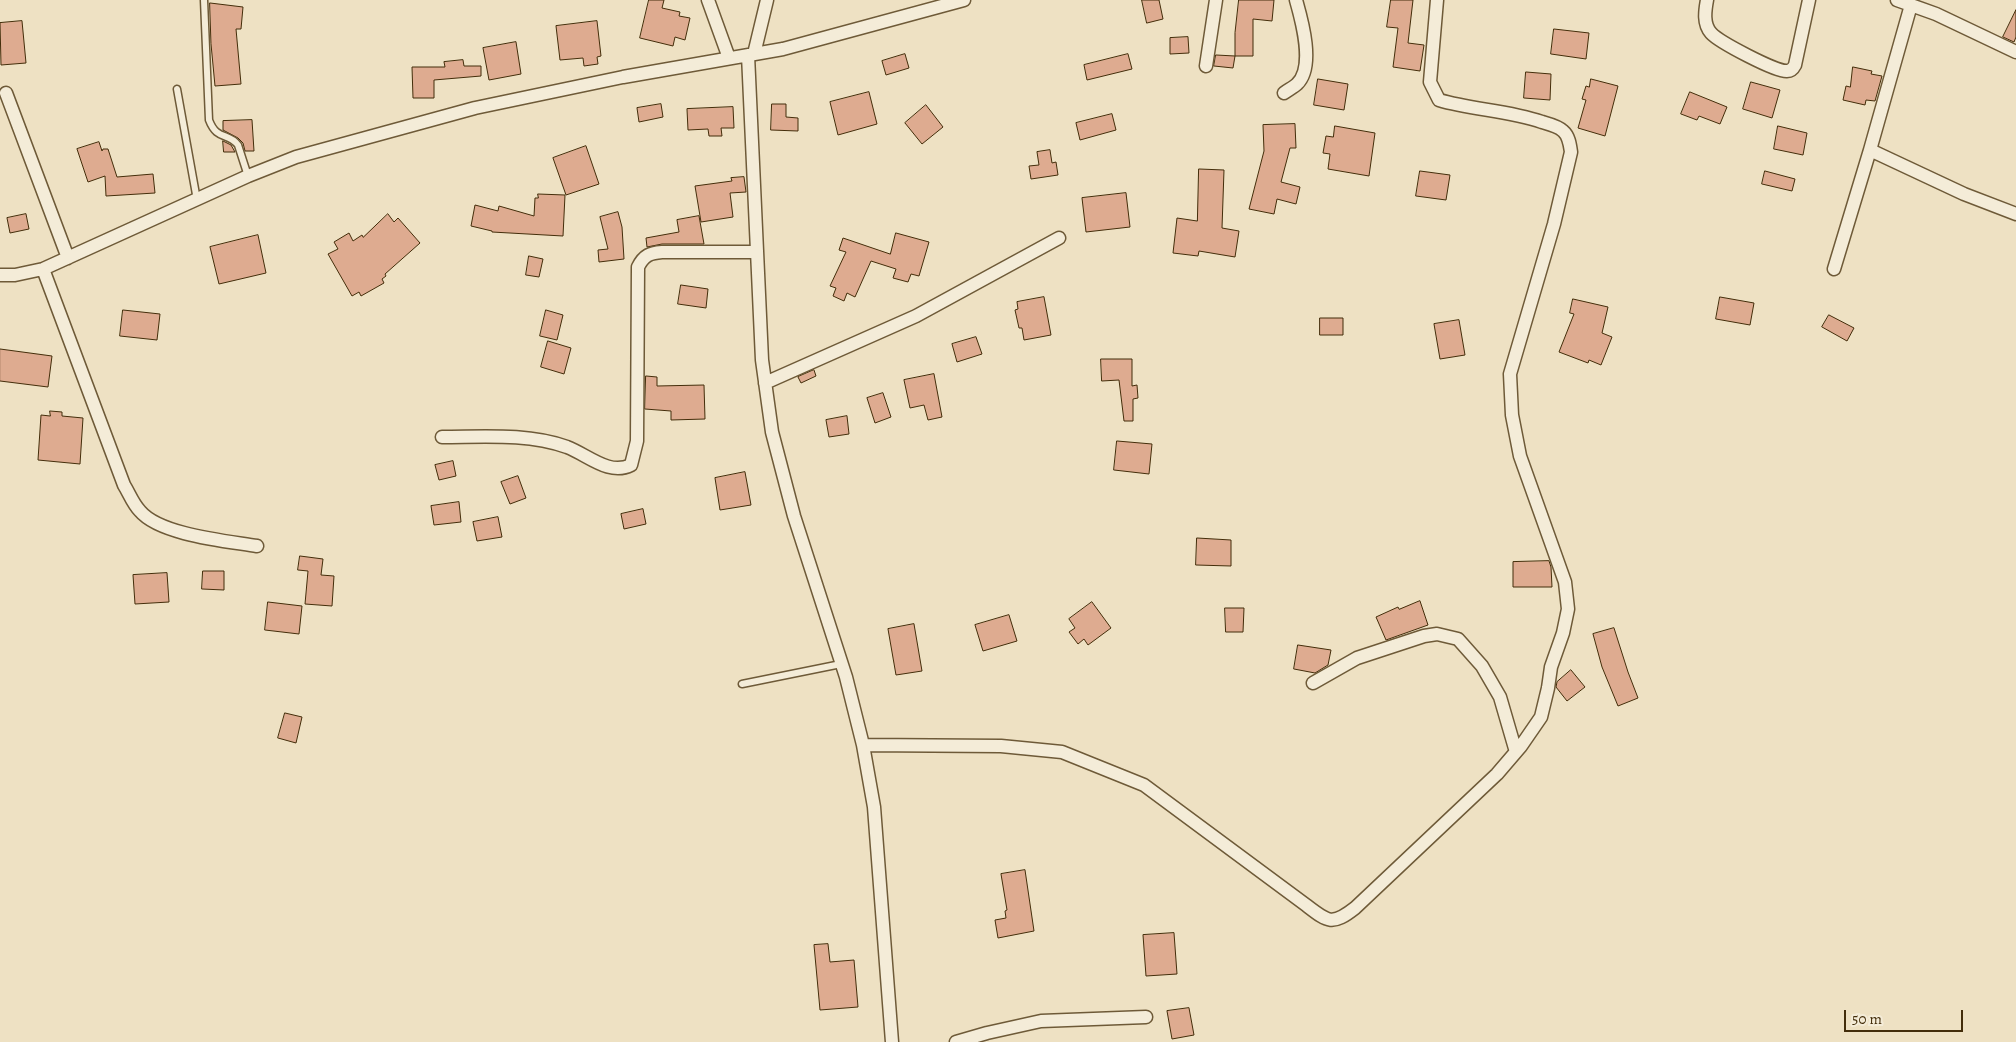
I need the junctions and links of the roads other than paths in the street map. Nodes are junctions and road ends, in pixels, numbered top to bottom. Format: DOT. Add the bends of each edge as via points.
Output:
graph roads {
  1 [pos="204,0"];
  2 [pos="708,0"];
  3 [pos="964,0"];
  4 [pos="1216,0"];
  5 [pos="1296,0"];
  6 [pos="1437,0"];
  7 [pos="1708,0"];
  8 [pos="1809,0"];
  9 [pos="1898,0"];
  10 [pos="765,1"];
  11 [pos="1911,5"];
  12 [pos="2016,52"];
  13 [pos="751,55"];
  14 [pos="729,58"];
  15 [pos="1206,66"];
  16 [pos="177,89"];
  17 [pos="1284,92"];
  18 [pos="6,93"];
  19 [pos="1870,150"];
  20 [pos="248,176"];
  21 [pos="196,200"];
  22 [pos="2016,214"];
  23 [pos="1058,238"];
  24 [pos="757,252"];
  25 [pos="68,258"];
  26 [pos="43,269"];
  27 [pos="1834,269"];
  28 [pos="0,275"];
  29 [pos="765,383"];
  30 [pos="442,438"];
  31 [pos="257,546"];
  32 [pos="841,664"];
  33 [pos="1313,683"];
  34 [pos="742,684"];
  35 [pos="863,745"];
  36 [pos="1516,752"];
  37 [pos="1146,1017"];
  38 [pos="892,1042"];
  39 [pos="956,1042"];
  1 -- 20 [label="lane" via="209,120 213,129 238,145"];
  2 -- 14 [label="street"];
  3 -- 13 [label="street"];
  4 -- 15 [label="street"];
  5 -- 17 [label="street" via="1306,54 1305,72 1298,83"];
  6 -- 36 [label="street" via="1430,82 1439,100 1521,114 1564,131 1570,142 1554,224 1510,374 1512,415 1520,456 1565,582 1568,609 1551,667 1541,718"];
  7 -- 8 [label="street" via="1704,12 1711,33 1777,70 1788,72 1795,65"];
  9 -- 11 [label="street"];
  10 -- 13 [label="street"];
  11 -- 12 [label="street"];
  11 -- 19 [label="street"];
  13 -- 14 [label="street"];
  13 -- 24 [label="street"];
  14 -- 20 [label="street" via="474,108 296,157"];
  16 -- 21 [label="lane"];
  18 -- 25 [label="street"];
  19 -- 22 [label="street" via="1964,194"];
  19 -- 27 [label="street"];
  20 -- 21 [label="street"];
  21 -- 25 [label="street"];
  23 -- 29 [label="street" via="916,316"];
  24 -- 29 [label="street"];
  24 -- 30 [label="street" via="662,252 643,258 638,267 637,441 631,465 622,469 612,468 567,447 522,437"];
  25 -- 26 [label="street"];
  26 -- 28 [label="street"];
  26 -- 31 [label="street" via="124,485 140,512 158,524 183,532"];
  29 -- 32 [label="street" via="772,432 794,516"];
  32 -- 34 [label="lane"];
  32 -- 35 [label="street"];
  33 -- 36 [label="street" via="1357,658 1424,636 1437,634 1458,639 1482,666 1500,697"];
  35 -- 36 [label="street" via="1001,746 1062,752 1144,785 1317,914 1332,921 1355,908 1497,774"];
  35 -- 38 [label="street" via="874,807"];
  37 -- 39 [label="street" via="1041,1021"];
}
